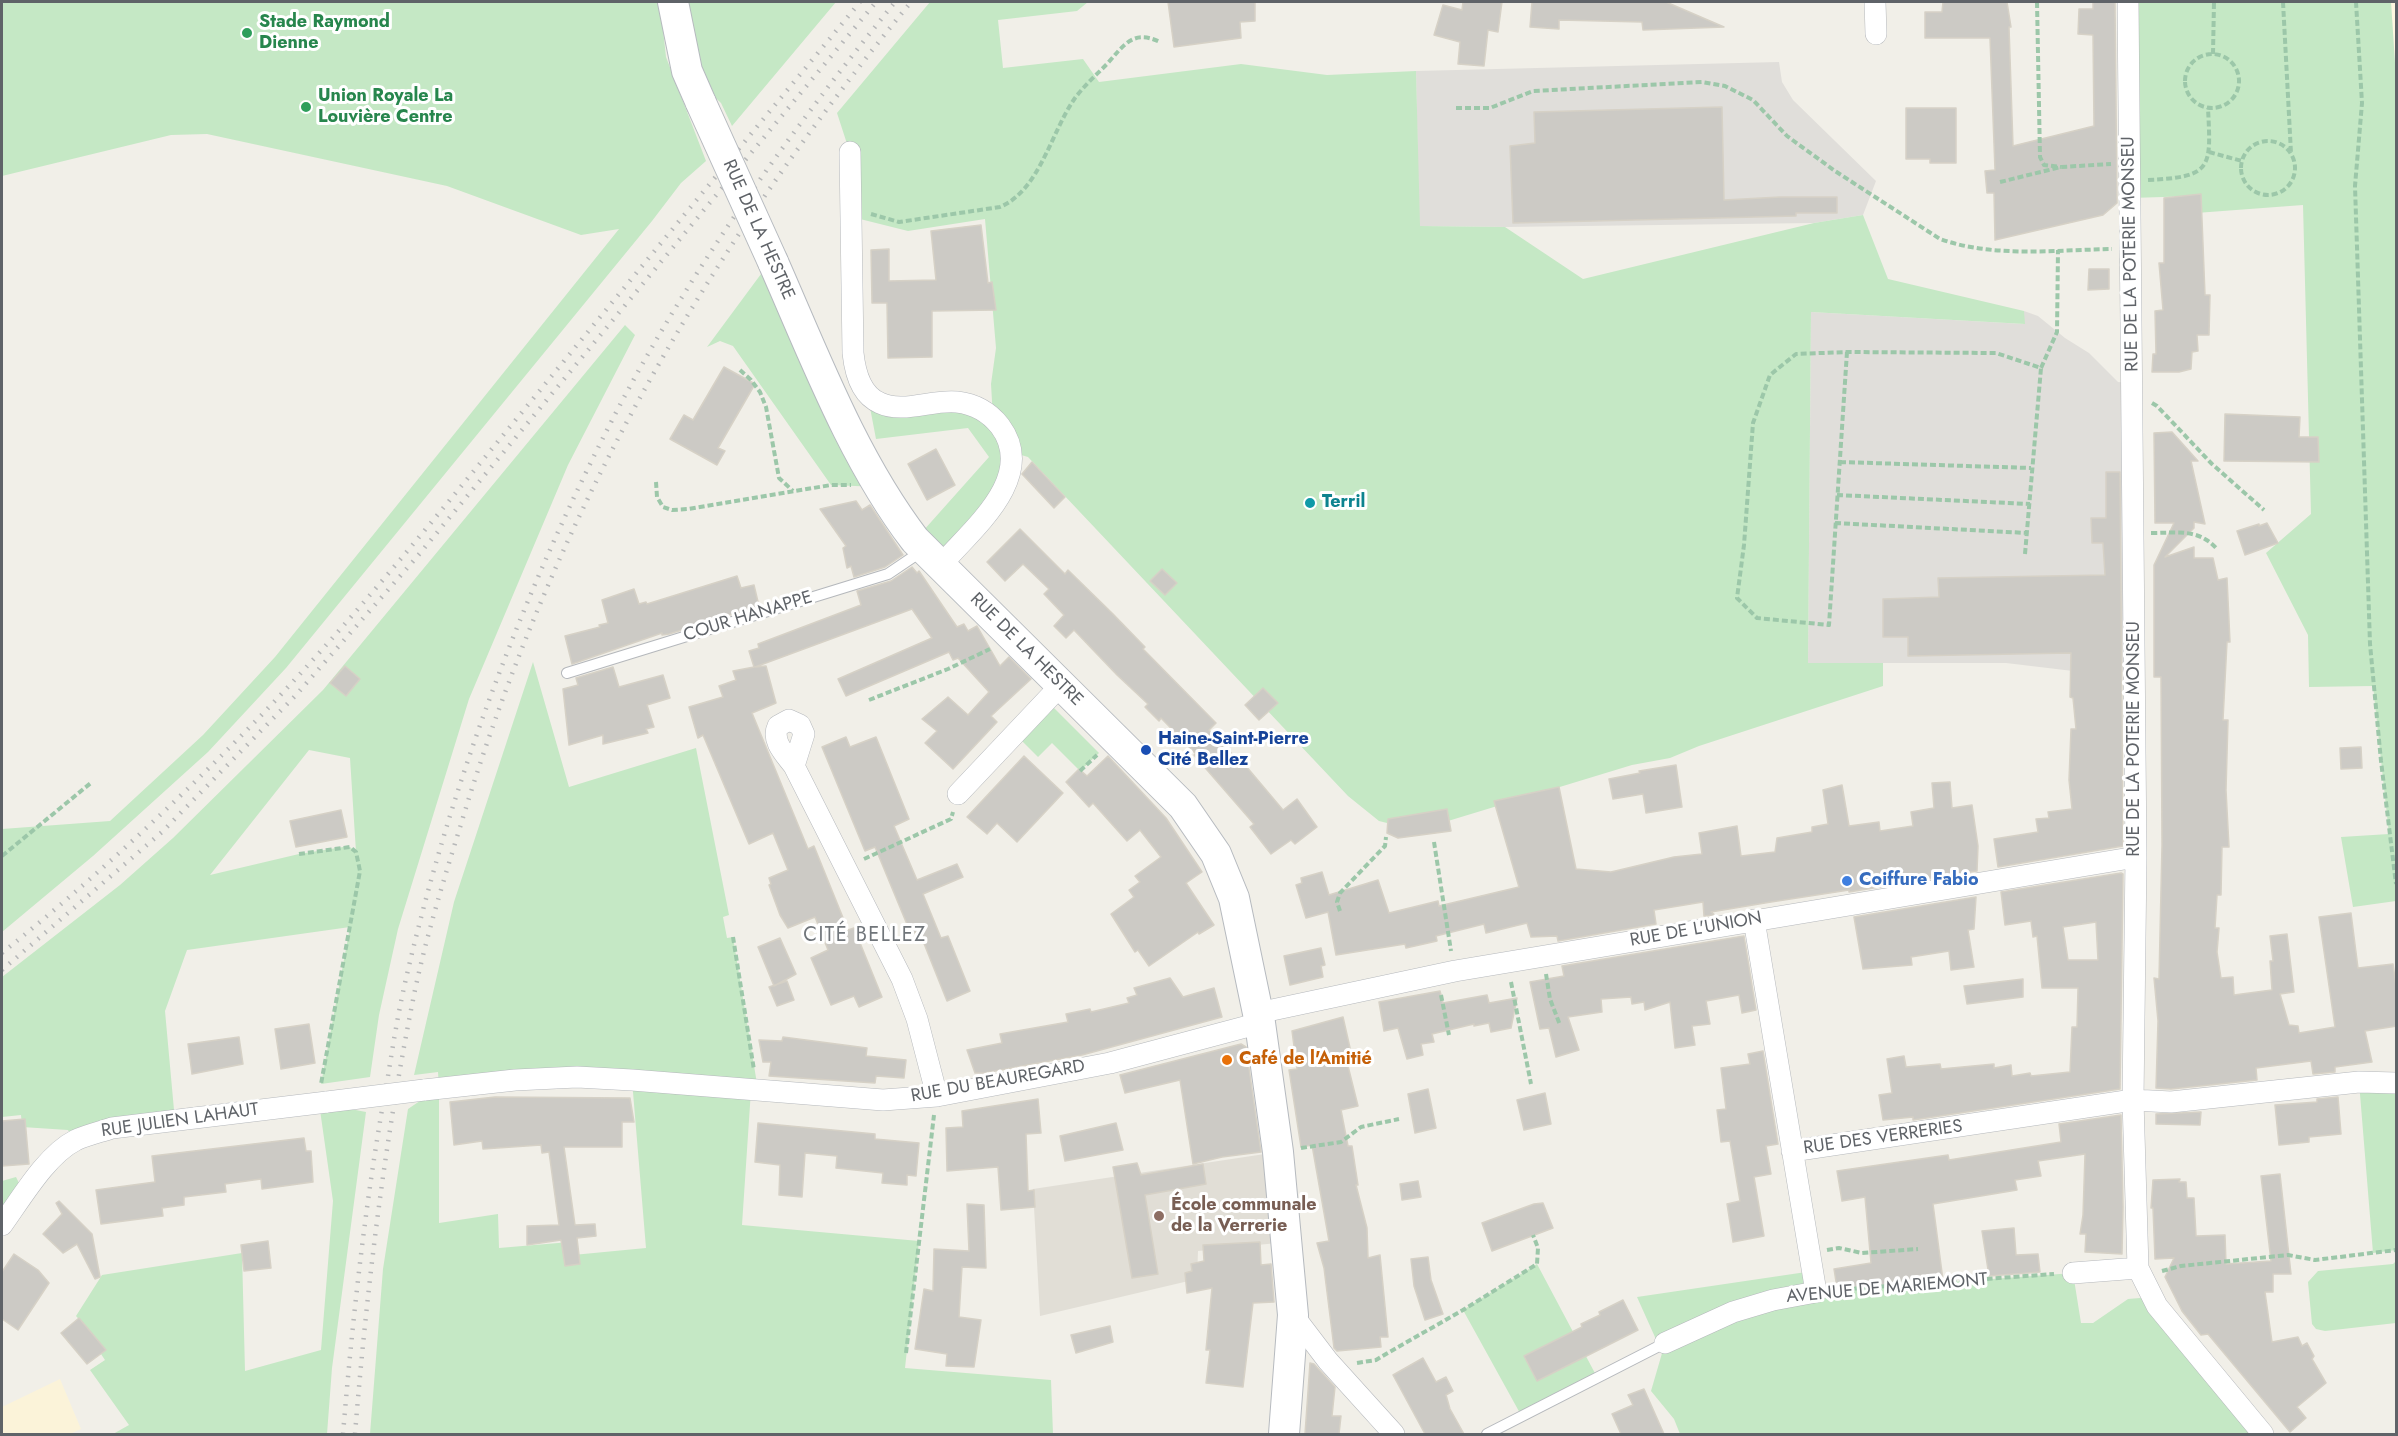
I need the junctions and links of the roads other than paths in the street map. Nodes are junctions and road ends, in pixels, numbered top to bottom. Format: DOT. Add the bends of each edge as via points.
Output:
graph roads {
  1 [pos="673,2"];
  2 [pos="1875,2"];
  3 [pos="2128,2"];
  4 [pos="1876,34"];
  5 [pos="850,153"];
  6 [pos="932,557"];
  7 [pos="567,673"];
  8 [pos="1061,685"];
  9 [pos="794,766"];
  10 [pos="958,794"];
  11 [pos="2136,857"];
  12 [pos="1754,920"];
  13 [pos="1259,1018"];
  14 [pos="551,1077"];
  15 [pos="2397,1083"];
  16 [pos="937,1096"];
  17 [pos="2133,1100"];
  18 [pos="1792,1151"];
  19 [pos="2,1225"];
  20 [pos="2140,1272"];
  21 [pos="2073,1273"];
  22 [pos="1293,1315"];
  23 [pos="1665,1342"];
  24 [pos="1284,1434"];
  25 [pos="1394,1434"];
  26 [pos="1487,1434"];
  27 [pos="2263,1434"];
  1 -- 6 [label="street, RUE DE LA HESTRE, bridge" via="687,70 828,388 879,487 906,529"];
  2 -- 4 [label="street"];
  3 -- 11 [label="street, RUE DE LA POTERIE MONSEU"];
  5 -- 6 [label="street" via="853,353 856,372 868,397 892,407 956,401 969,404 994,418 1011,451 1004,490"];
  6 -- 7 [label="lane, COUR HANAPPE"];
  6 -- 8 [label="street, RUE DE LA HESTRE"];
  8 -- 10 [label="street"];
  8 -- 13 [label="street, RUE DE LA HESTRE" via="1183,806 1216,854 1239,918"];
  9 -- 16 [label="street" via="910,998"];
  11 -- 12 [label="street, RUE DE L'UNION"];
  11 -- 17 [label="street, RUE DE LA POTERIE MONSEU"];
  12 -- 13 [label="street, RUE DE L'UNION" via="1446,973"];
  12 -- 18 [label="street, RUE DES VERRERIES"];
  13 -- 16 [label="street, RUE DU BEAUREGARD" via="1110,1063"];
  13 -- 22 [label="street, RUE DE LA HESTRE" via="1278,1152"];
  14 -- 16 [label="street, RUE DU BEAUREGARD" via="883,1100"];
  14 -- 19 [label="street, RUE JULIEN LAHAUT, bridge" via="112,1128 74,1141 60,1152"];
  15 -- 17 [label="street" via="2359,1082 2171,1102"];
  17 -- 18 [label="street, RUE DES VERRERIES"];
  17 -- 20 [label="street, RUE DE LA POTERIE MONSEU"];
  18 -- 23 [label="street, AVENUE DE MARIEMONT" via="1816,1292 1733,1312"];
  20 -- 21 [label="street"];
  20 -- 27 [label="street, RUE DE LA POTERIE MONSEU" via="2157,1306"];
  22 -- 24 [label="street, RUE DE LA HESTRE"];
  22 -- 25 [label="street"];
  23 -- 26 [label="lane, AVENUE DE MARIEMONT"];
}
